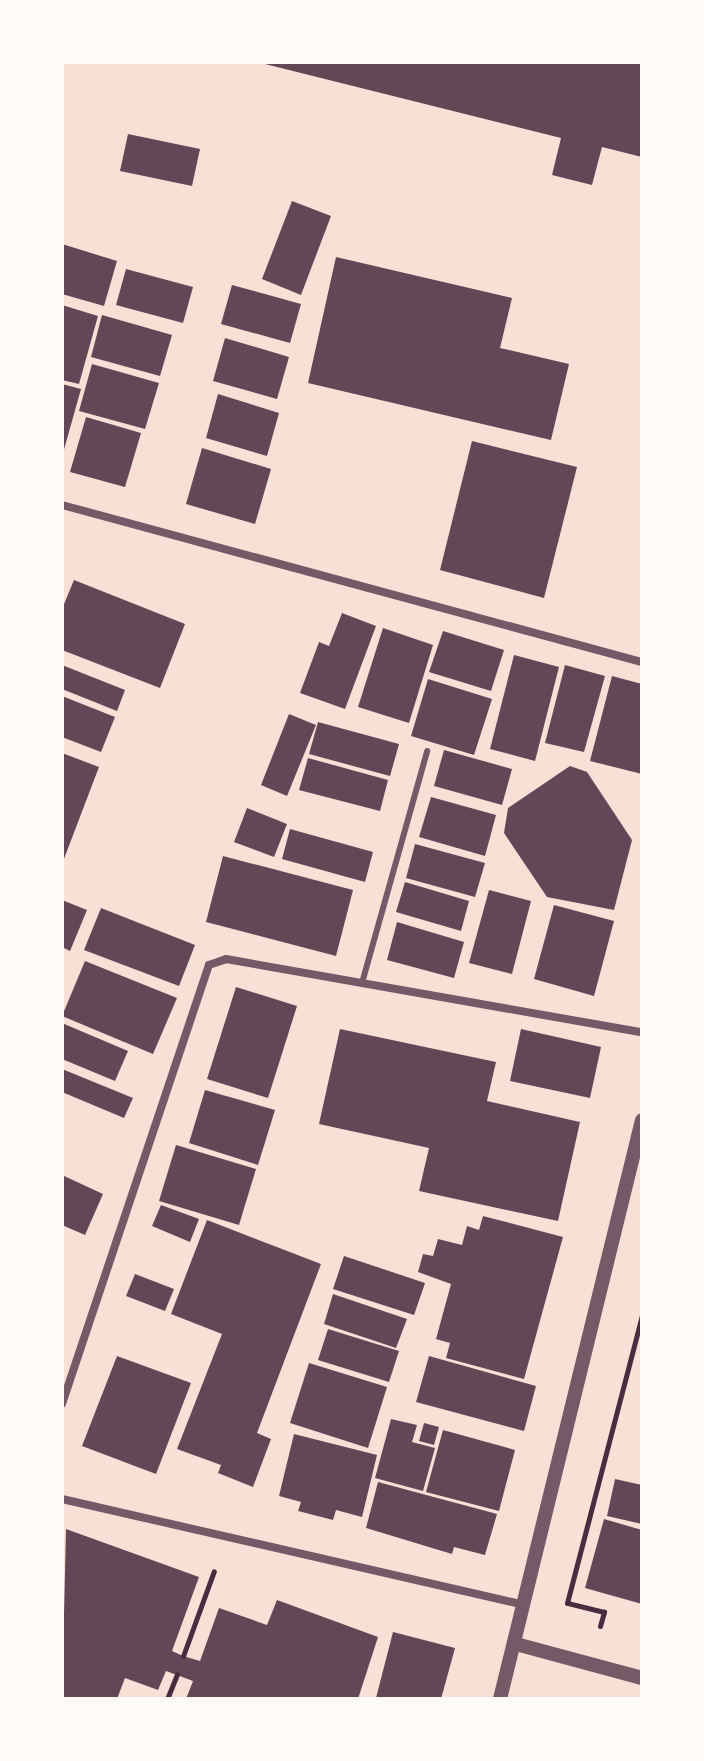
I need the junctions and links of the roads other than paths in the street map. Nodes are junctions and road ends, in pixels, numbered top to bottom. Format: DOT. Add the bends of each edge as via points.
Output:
graph roads {
  1 [pos="62,505"];
  2 [pos="642,662"];
  3 [pos="427,751"];
  4 [pos="362,983"];
  5 [pos="642,1032"];
  6 [pos="642,1120"];
  7 [pos="62,1404"];
  8 [pos="62,1499"];
  9 [pos="525,1605"];
  10 [pos="516,1644"];
  11 [pos="642,1678"];
  12 [pos="500,1699"];
  1 -- 2 [label="street"];
  3 -- 4 [label="lane"];
  4 -- 5 [label="street"];
  4 -- 7 [label="street" via="226,959 209,965"];
  6 -- 9 [label="street"];
  8 -- 9 [label="street"];
  9 -- 10 [label="street"];
  10 -- 11 [label="street"];
  10 -- 12 [label="street"];
}
